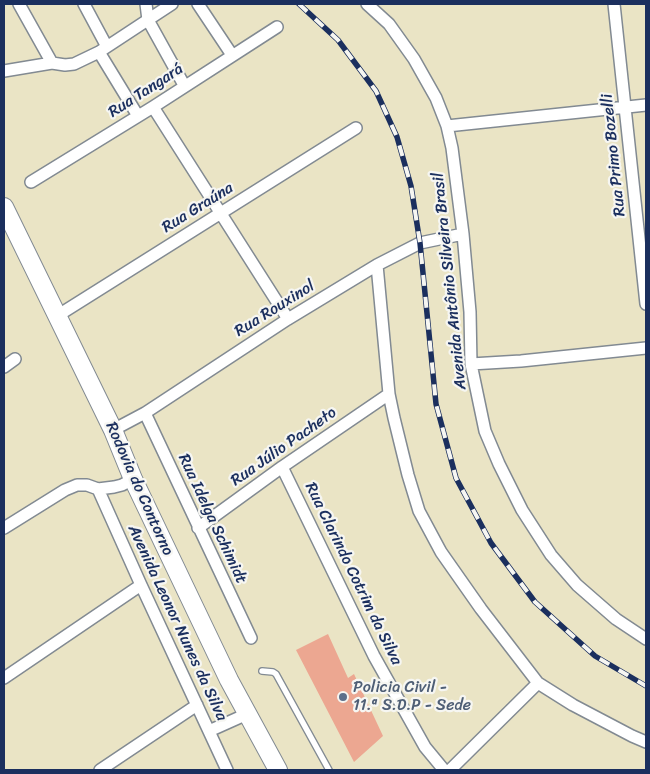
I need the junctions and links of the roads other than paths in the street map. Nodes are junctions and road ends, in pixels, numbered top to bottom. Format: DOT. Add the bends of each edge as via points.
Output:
graph roads {
  1 [pos="19,4"];
  2 [pos="84,4"];
  3 [pos="146,4"];
  4 [pos="172,4"];
  5 [pos="198,4"];
  6 [pos="367,4"];
  7 [pos="614,4"];
  8 [pos="148,20"];
  9 [pos="277,27"];
  10 [pos="103,48"];
  11 [pos="232,55"];
  12 [pos="52,63"];
  13 [pos="4,71"];
  14 [pos="184,85"];
  15 [pos="646,105"];
  16 [pos="154,107"];
  17 [pos="625,108"];
  18 [pos="138,116"];
  19 [pos="447,126"];
  20 [pos="356,128"];
  21 [pos="31,182"];
  22 [pos="4,207"];
  23 [pos="222,213"];
  24 [pos="463,234"];
  25 [pos="377,265"];
  26 [pos="646,304"];
  27 [pos="57,316"];
  28 [pos="288,319"];
  29 [pos="646,348"];
  30 [pos="15,359"];
  31 [pos="471,364"];
  32 [pos="4,367"];
  33 [pos="389,394"];
  34 [pos="145,413"];
  35 [pos="113,430"];
  36 [pos="282,467"];
  37 [pos="132,479"];
  38 [pos="98,489"];
  39 [pos="4,528"];
  40 [pos="198,528"];
  41 [pos="141,586"];
  42 [pos="251,638"];
  43 [pos="646,639"];
  44 [pos="262,671"];
  45 [pos="4,678"];
  46 [pos="538,683"];
  47 [pos="197,705"];
  48 [pos="247,714"];
  49 [pos="209,731"];
  50 [pos="646,742"];
  51 [pos="100,770"];
  52 [pos="227,770"];
  53 [pos="278,770"];
  54 [pos="329,770"];
  55 [pos="444,770"];
  56 [pos="450,770"];
  1 -- 12 [label="street"];
  2 -- 10 [label="street"];
  3 -- 8 [label="street"];
  4 -- 8 [label="street"];
  5 -- 11 [label="street"];
  6 -- 19 [label="street, Avenida Antônio Silveira Brasil" via="389,24 414,59 436,98"];
  7 -- 17 [label="street, Rua Primo Bozelli"];
  8 -- 10 [label="street"];
  8 -- 14 [label="street"];
  9 -- 11 [label="street, Rua Tangará"];
  10 -- 12 [label="street" via="74,64"];
  10 -- 18 [label="street"];
  11 -- 14 [label="street, Rua Tangará"];
  12 -- 13 [label="street"];
  14 -- 16 [label="street, Rua Tangará"];
  15 -- 17 [label="street"];
  16 -- 18 [label="street, Rua Tangará"];
  16 -- 23 [label="street"];
  17 -- 19 [label="street"];
  17 -- 26 [label="street, Rua Primo Bozelli"];
  18 -- 21 [label="street, Rua Tangará"];
  19 -- 24 [label="street, Avenida Antônio Silveira Brasil"];
  20 -- 23 [label="street, Rua Graúna"];
  22 -- 27 [label="main road, Rodovia do Contorno"];
  23 -- 27 [label="street, Rua Graúna"];
  23 -- 28 [label="street"];
  24 -- 25 [label="street, Rua Rouxinol" via="420,243"];
  24 -- 31 [label="street, Avenida Antônio Silveira Brasil"];
  25 -- 28 [label="street, Rua Rouxinol"];
  25 -- 33 [label="street"];
  27 -- 35 [label="main road, Rodovia do Contorno"];
  28 -- 34 [label="street, Rua Rouxinol"];
  29 -- 31 [label="street"];
  30 -- 32 [label="street"];
  31 -- 43 [label="street, Avenida Antônio Silveira Brasil" via="485,431 522,510 551,555 577,585 616,619"];
  33 -- 36 [label="street, Rua Júlio Pacheto"];
  33 -- 46 [label="street" via="419,511 441,552 481,610"];
  34 -- 35 [label="street, Rua Rouxinol"];
  34 -- 40 [label="street, Rua Idelga Schimidt"];
  35 -- 37 [label="main road, Rodovia do Contorno"];
  36 -- 40 [label="street, Rua Júlio Pacheto"];
  36 -- 55 [label="street, Rua Clarindo Cotrim da Silva" via="374,656 426,747"];
  37 -- 38 [label="street" via="122,485"];
  37 -- 48 [label="main road, Rodovia do Contorno"];
  38 -- 39 [label="street" via="77,485 64,490"];
  38 -- 41 [label="street, Avenida Leonor Nunes da Silva"];
  40 -- 42 [label="street, Rua Idelga Schimidt"];
  41 -- 45 [label="street"];
  41 -- 47 [label="street, Avenida Leonor Nunes da Silva"];
  44 -- 54 [label="lane" via="276,674"];
  46 -- 50 [label="street" via="573,705"];
  46 -- 56 [label="street"];
  47 -- 49 [label="street, Avenida Leonor Nunes da Silva"];
  47 -- 51 [label="street"];
  48 -- 49 [label="street"];
  48 -- 53 [label="main road, Rodovia do Contorno"];
  49 -- 52 [label="street, Avenida Leonor Nunes da Silva"];
}
